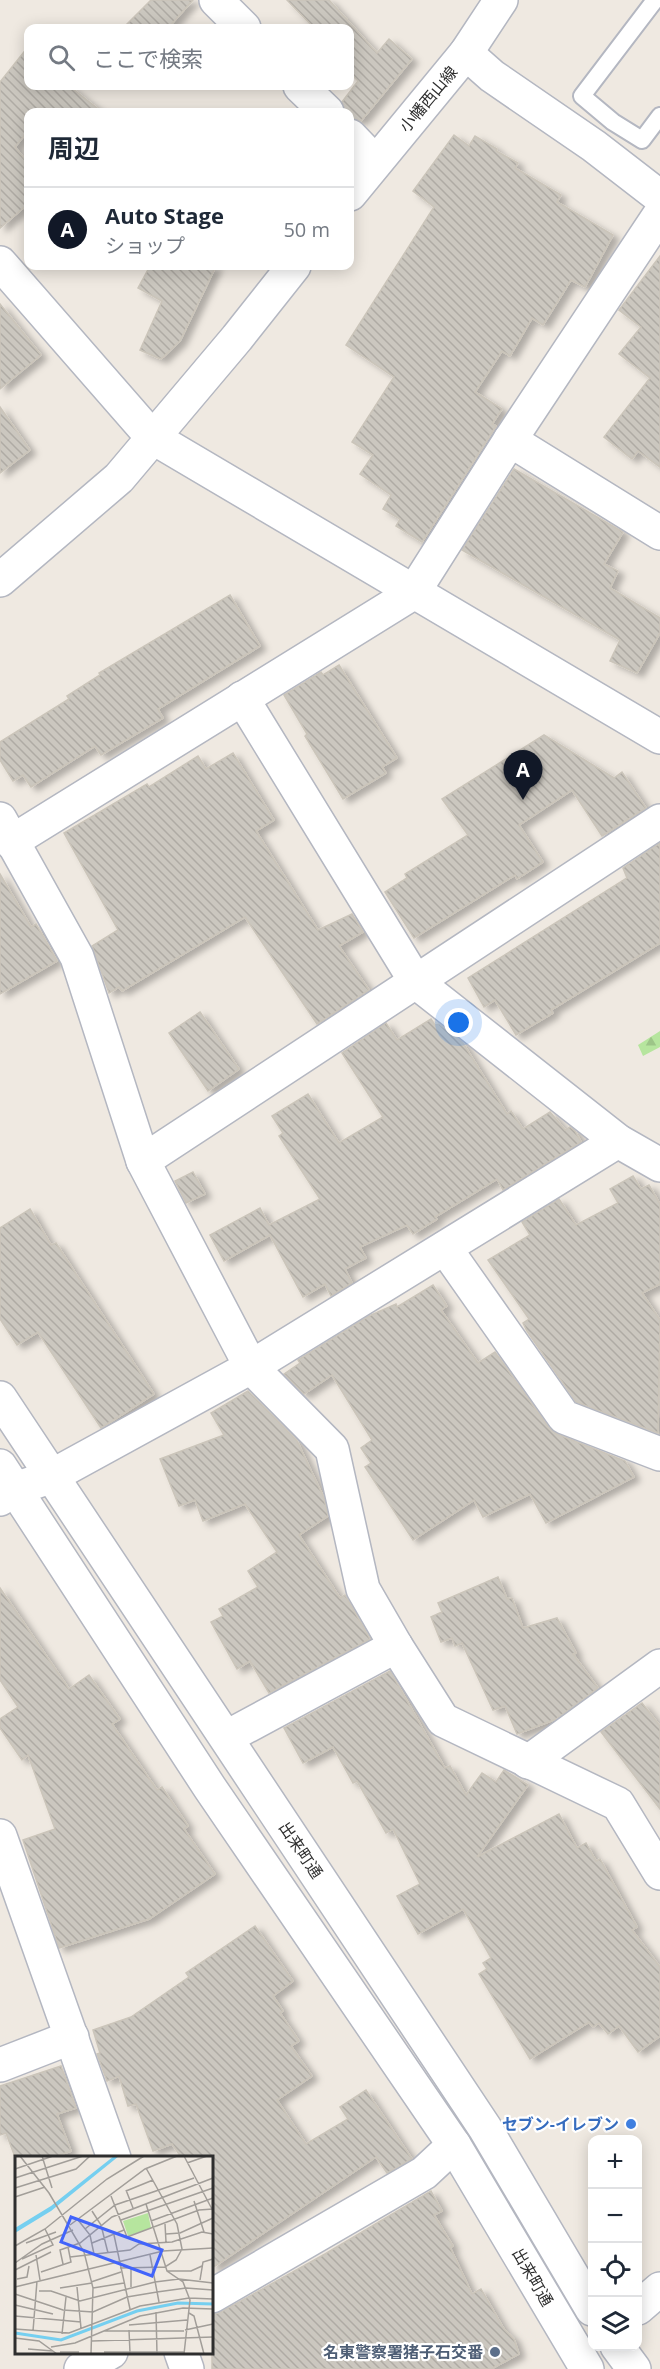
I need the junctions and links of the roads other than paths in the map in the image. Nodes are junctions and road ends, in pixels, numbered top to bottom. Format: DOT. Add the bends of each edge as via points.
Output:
graph roads {
  1 [pos="216,0"];
  2 [pos="501,0"];
  3 [pos="655,0"];
  4 [pos="240,24"];
  5 [pos="466,53"];
  6 [pos="304,90"];
  7 [pos="323,108"];
  8 [pos="660,116"];
  9 [pos="603,134"];
  10 [pos="354,140"];
  11 [pos="375,162"];
  12 [pos="354,189"];
  13 [pos="660,197"];
  14 [pos="660,214"];
  15 [pos="0,263"];
  16 [pos="291,270"];
  17 [pos="152,437"];
  18 [pos="510,441"];
  19 [pos="660,533"];
  20 [pos="0,580"];
  21 [pos="413,593"];
  22 [pos="242,699"];
  23 [pos="660,737"];
  24 [pos="660,820"];
  25 [pos="6,830"];
  26 [pos="416,982"];
  27 [pos="618,1141"];
  28 [pos="143,1161"];
  29 [pos="660,1165"];
  30 [pos="445,1248"];
  31 [pos="251,1368"];
  32 [pos="0,1398"];
  33 [pos="660,1454"];
  34 [pos="50,1477"];
  35 [pos="5,1485"];
  36 [pos="396,1646"];
  37 [pos="660,1666"];
  38 [pos="226,1737"];
  39 [pos="528,1762"];
  40 [pos="0,1836"];
  41 [pos="660,1874"];
  42 [pos="72,2037"];
  43 [pos="0,2065"];
  44 [pos="454,2145"];
  45 [pos="114,2156"];
  46 [pos="660,2289"];
  47 [pos="213,2295"];
  48 [pos="588,2302"];
  49 [pos="642,2305"];
  50 [pos="617,2351"];
  51 [pos="619,2351"];
  52 [pos="107,2354"];
  53 [pos="182,2354"];
  54 [pos="581,2361"];
  55 [pos="81,2369"];
  56 [pos="187,2369"];
  57 [pos="622,2369"];
  58 [pos="634,2369"];
  1 -- 4 [label="street"];
  2 -- 5 [label="street, 小幡西山線"];
  3 -- 9 [label="lane" via="582,96"];
  5 -- 9 [label="street" via="492,76"];
  5 -- 11 [label="street, 小幡西山線"];
  6 -- 7 [label="street"];
  8 -- 9 [label="lane" via="642,140"];
  9 -- 13 [label="street"];
  10 -- 11 [label="street"];
  11 -- 12 [label="street, 小幡西山線"];
  14 -- 18 [label="street"];
  15 -- 17 [label="street"];
  16 -- 17 [label="street"];
  17 -- 20 [label="street" via="119,478"];
  17 -- 21 [label="street"];
  18 -- 19 [label="street"];
  18 -- 21 [label="street"];
  21 -- 22 [label="street"];
  21 -- 23 [label="street"];
  22 -- 25 [label="street"];
  22 -- 26 [label="street"];
  24 -- 26 [label="street"];
  25 -- 28 [label="street" via="77,957"];
  26 -- 27 [label="street"];
  26 -- 28 [label="street"];
  27 -- 29 [label="street"];
  27 -- 30 [label="street"];
  28 -- 31 [label="street"];
  30 -- 31 [label="street"];
  30 -- 33 [label="street" via="564,1417"];
  31 -- 34 [label="street"];
  31 -- 36 [label="street" via="332,1449 363,1590"];
  32 -- 34 [label="street, 出来町通"];
  34 -- 35 [label="street"];
  34 -- 38 [label="street, 出来町通"];
  35 -- 44 [label="street, 出来町通"];
  36 -- 38 [label="street"];
  36 -- 39 [label="street" via="443,1720"];
  37 -- 39 [label="street"];
  38 -- 48 [label="street, 出来町通" via="485,2128"];
  39 -- 41 [label="street" via="618,1804"];
  40 -- 42 [label="street"];
  42 -- 43 [label="street"];
  42 -- 45 [label="street"];
  44 -- 47 [label="street" via="424,2173"];
  44 -- 54 [label="street, 出来町通"];
  46 -- 49 [label="street"];
  50 -- 57 [label="street"];
  51 -- 58 [label="street"];
  52 -- 55 [label="street"];
  53 -- 56 [label="street"];
}
